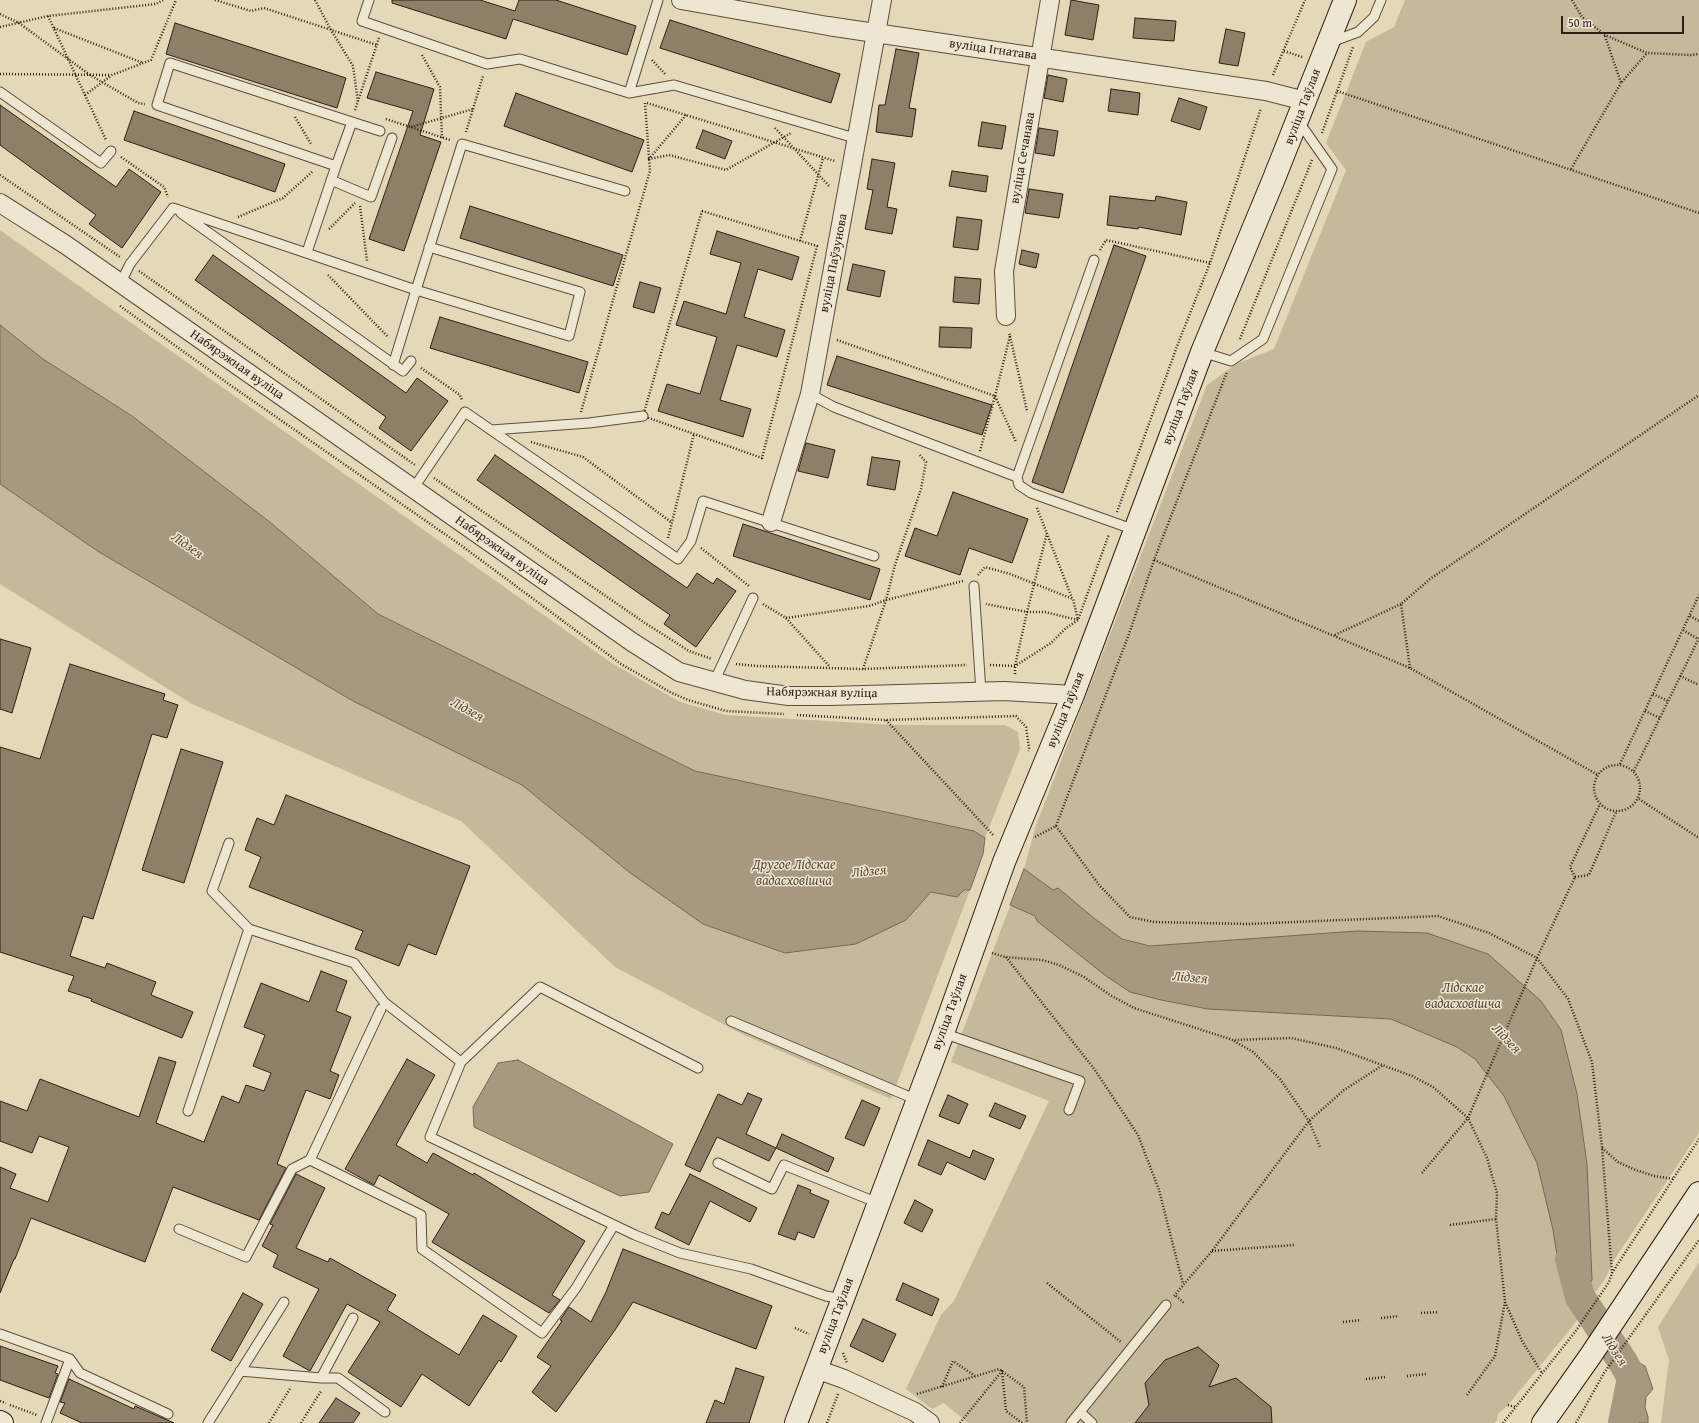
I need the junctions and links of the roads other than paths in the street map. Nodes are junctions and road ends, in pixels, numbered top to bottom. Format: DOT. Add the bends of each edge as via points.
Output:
graph roads {
  1 [pos="369,0"];
  2 [pos="658,0"];
  3 [pos="681,0"];
  4 [pos="882,0"];
  5 [pos="1050,0"];
  6 [pos="1345,0"];
  7 [pos="1381,0"];
  8 [pos="877,33"];
  9 [pos="1326,44"];
  10 [pos="1040,57"];
  11 [pos="0,92"];
  12 [pos="629,93"];
  13 [pos="1301,111"];
  14 [pos="352,122"];
  15 [pos="380,131"];
  16 [pos="392,138"];
  17 [pos="858,139"];
  18 [pos="111,151"];
  19 [pos="336,166"];
  20 [pos="332,180"];
  21 [pos="625,191"];
  22 [pos="0,203"];
  23 [pos="173,208"];
  24 [pos="429,248"];
  25 [pos="307,252"];
  26 [pos="1094,260"];
  27 [pos="120,284"];
  28 [pos="416,290"];
  29 [pos="1006,316"];
  30 [pos="1202,352"];
  31 [pos="411,361"];
  32 [pos="393,365"];
  33 [pos="810,394"];
  34 [pos="643,416"];
  35 [pos="491,430"];
  36 [pos="1017,477"];
  37 [pos="413,489"];
  38 [pos="771,522"];
  39 [pos="1135,530"];
  40 [pos="874,556"];
  41 [pos="971,583"];
  42 [pos="753,598"];
  43 [pos="714,682"];
  44 [pos="981,692"];
  45 [pos="1073,695"];
  46 [pos="229,843"];
  47 [pos="249,929"];
  48 [pos="381,1009"];
  49 [pos="731,1021"];
  50 [pos="943,1033"];
  51 [pos="461,1062"];
  52 [pos="698,1068"];
  53 [pos="917,1100"];
  54 [pos="1069,1110"];
  55 [pos="188,1111"];
  56 [pos="310,1160"];
  57 [pos="718,1163"];
  58 [pos="1699,1193"];
  59 [pos="878,1203"];
  60 [pos="614,1225"];
  61 [pos="179,1229"];
  62 [pos="843,1299"];
  63 [pos="284,1302"];
  64 [pos="1166,1305"];
  65 [pos="353,1318"];
  66 [pos="0,1334"];
  67 [pos="70,1359"];
  68 [pos="816,1368"];
  69 [pos="240,1371"];
  70 [pos="325,1378"];
  71 [pos="385,1412"];
  72 [pos="1080,1412"];
  73 [pos="168,1414"];
  74 [pos="46,1421"];
  75 [pos="208,1423"];
  76 [pos="796,1423"];
  77 [pos="930,1423"];
  78 [pos="1071,1423"];
  79 [pos="1092,1423"];
  80 [pos="1543,1423"];
  1 -- 12 [label="lane" via="362,21 487,64 520,59"];
  2 -- 12 [label="lane"];
  3 -- 8 [label="street, вуліца Ігнатава"];
  4 -- 8 [label="street, вуліца Паўзунова"];
  5 -- 10 [label="street, вуліца Сечанава"];
  6 -- 9 [label="main road, вуліца Таўлая"];
  7 -- 9 [label="lane" via="1374,17 1358,32"];
  8 -- 10 [label="street, вуліца Ігнатава"];
  8 -- 17 [label="street, вуліца Паўзунова"];
  9 -- 13 [label="main road, вуліца Таўлая"];
  10 -- 13 [label="street, вуліца Ігнатава" via="1266,91"];
  10 -- 29 [label="street, вуліца Сечанава" via="1004,271"];
  11 -- 18 [label="lane" via="101,163"];
  12 -- 17 [label="lane" via="674,85"];
  13 -- 30 [label="main road, вуліца Таўлая"];
  13 -- 30 [label="lane" via="1316,148 1332,169 1263,339 1231,361"];
  14 -- 15 [label="lane"];
  14 -- 19 [label="lane"];
  14 -- 19 [label="lane" via="170,63 157,105"];
  16 -- 20 [label="lane" via="371,197"];
  17 -- 33 [label="street, вуліца Паўзунова"];
  19 -- 20 [label="lane"];
  20 -- 25 [label="lane"];
  21 -- 24 [label="lane" via="462,144"];
  22 -- 27 [label="street, Набярэжная вуліца" via="66,245"];
  23 -- 25 [label="lane"];
  23 -- 27 [label="lane" via="130,264"];
  23 -- 32 [label="lane"];
  24 -- 28 [label="lane"];
  24 -- 28 [label="lane" via="580,292 569,336"];
  25 -- 28 [label="lane"];
  26 -- 36 [label="lane"];
  27 -- 37 [label="street, Набярэжная вуліца"];
  28 -- 32 [label="lane"];
  30 -- 39 [label="main road, вуліца Таўлая"];
  31 -- 32 [label="lane" via="403,372"];
  33 -- 36 [label="lane" via="834,407"];
  33 -- 38 [label="street, вуліца Паўзунова"];
  34 -- 35 [label="lane" via="578,424"];
  35 -- 37 [label="lane" via="466,412"];
  35 -- 38 [label="lane" via="678,559 691,541 703,501"];
  36 -- 39 [label="lane" via="1020,485 1031,492"];
  37 -- 43 [label="street, Набярэжная вуліца" via="654,656 679,672"];
  38 -- 40 [label="lane"];
  39 -- 45 [label="main road, вуліца Таўлая"];
  41 -- 44 [label="lane" via="975,601"];
  42 -- 43 [label="lane"];
  43 -- 44 [label="street, Набярэжная вуліца" via="745,690 790,696"];
  44 -- 45 [label="street, Набярэжная вуліца"];
  45 -- 50 [label="main road, вуліца Таўлая" via="1000,853 991,899"];
  46 -- 47 [label="lane" via="212,891"];
  47 -- 51 [label="lane" via="354,963 384,1002"];
  47 -- 55 [label="lane"];
  48 -- 56 [label="lane"];
  49 -- 53 [label="lane"];
  50 -- 53 [label="main road, вуліца Таўлая"];
  50 -- 54 [label="lane" via="1080,1082"];
  51 -- 52 [label="lane" via="540,987"];
  51 -- 60 [label="lane" via="430,1137"];
  53 -- 59 [label="main road, вуліца Таўлая"];
  56 -- 60 [label="lane" via="421,1215 422,1249 542,1333 576,1288"];
  56 -- 61 [label="lane" via="292,1169 246,1257"];
  57 -- 59 [label="lane" via="772,1190 784,1165"];
  58 -- 80 [label="main road"];
  59 -- 62 [label="main road, вуліца Таўлая"];
  60 -- 62 [label="lane" via="680,1253 751,1269 826,1296"];
  62 -- 68 [label="main road, вуліца Таўлая"];
  63 -- 69 [label="lane"];
  64 -- 72 [label="lane"];
  65 -- 70 [label="lane"];
  66 -- 67 [label="lane"];
  67 -- 73 [label="lane" via="80,1373"];
  67 -- 74 [label="lane"];
  68 -- 76 [label="main road, вуліца Таўлая"];
  68 -- 77 [label="street" via="844,1378 915,1412"];
  69 -- 70 [label="lane"];
  69 -- 75 [label="lane"];
  70 -- 71 [label="lane" via="338,1378"];
  72 -- 78 [label="lane"];
  72 -- 79 [label="lane"];
}
